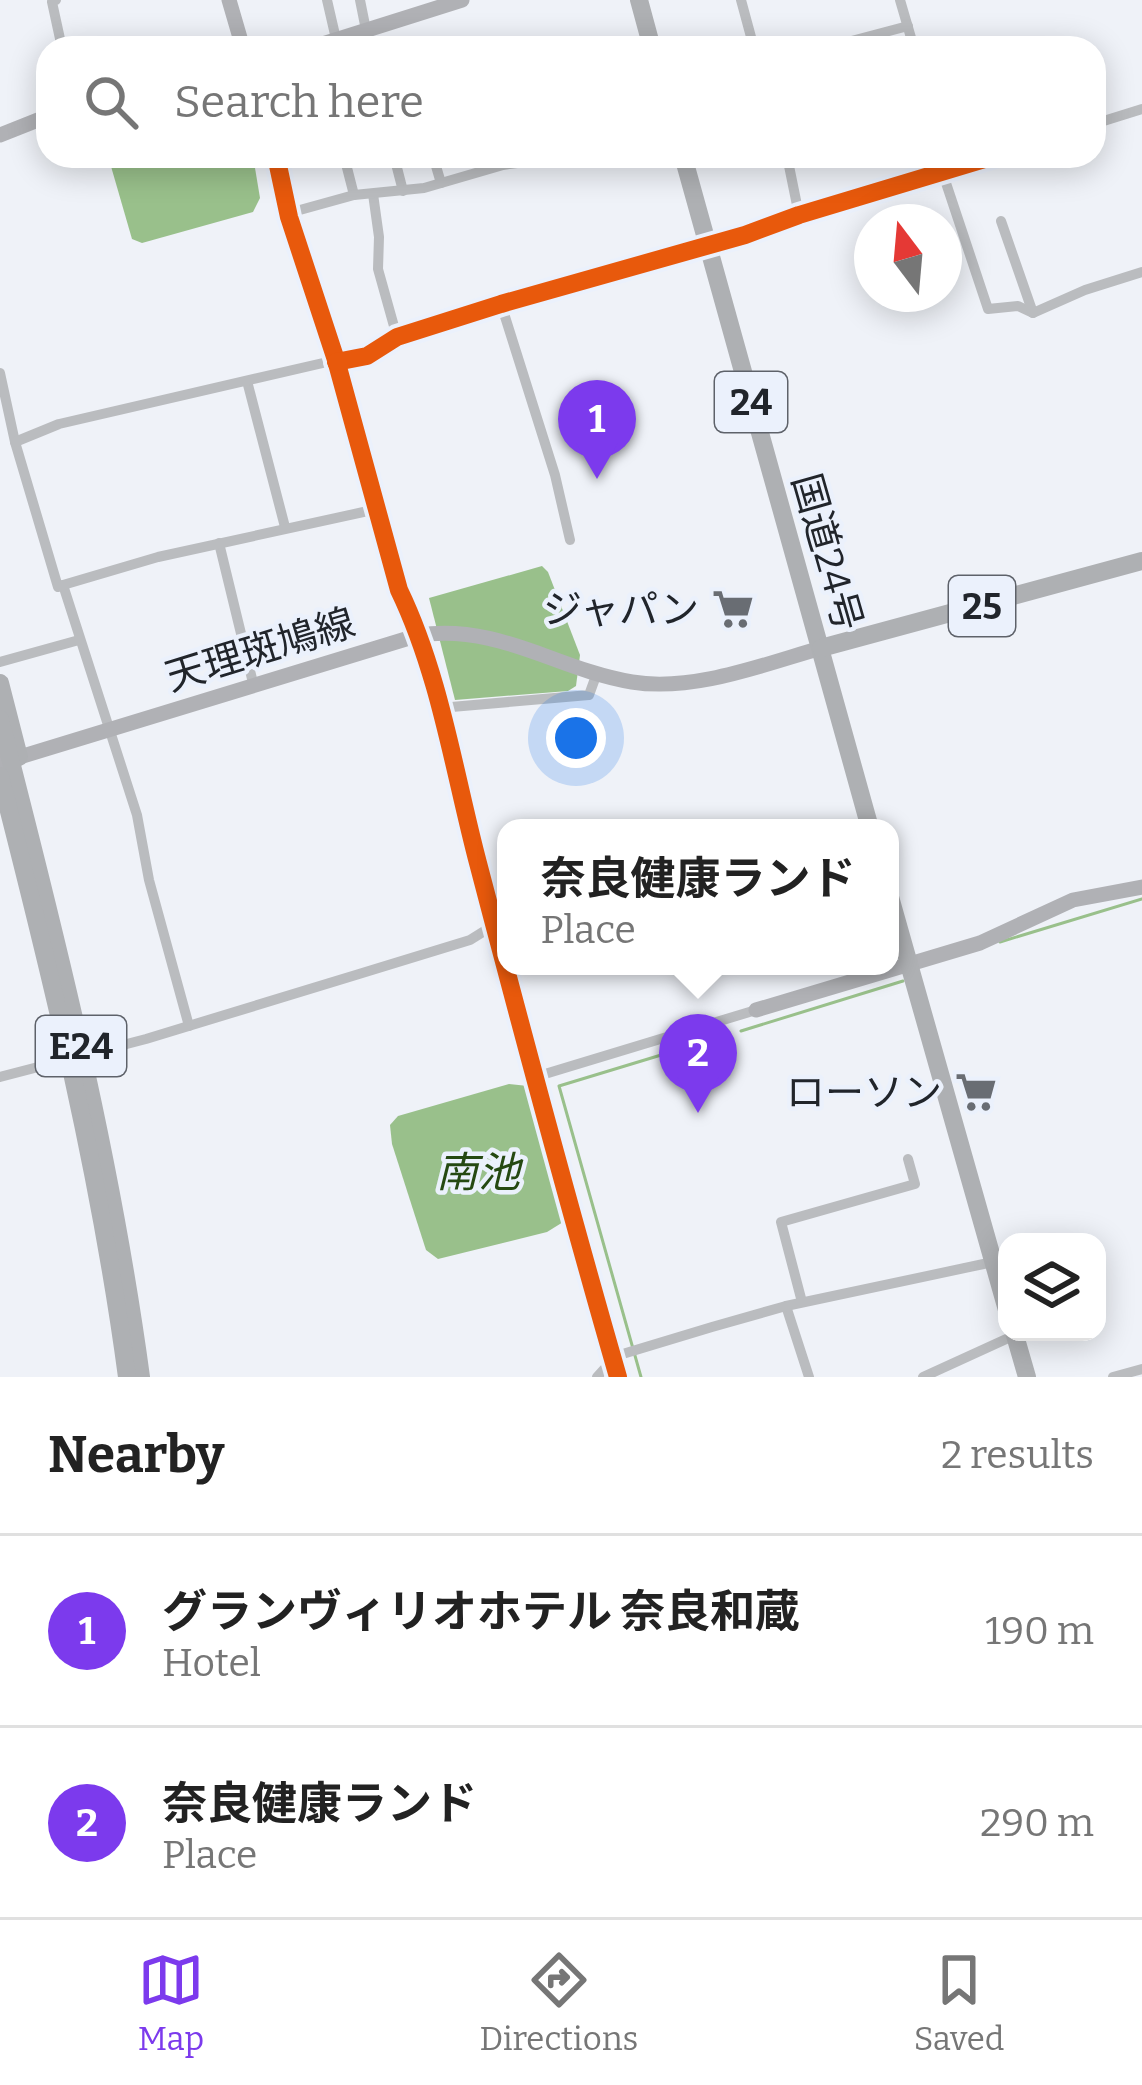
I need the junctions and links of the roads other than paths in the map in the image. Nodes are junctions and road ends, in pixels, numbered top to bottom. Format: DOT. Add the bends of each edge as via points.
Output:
graph roads {
  1 [pos="58,0"];
  2 [pos="229,0"];
  3 [pos="327,0"];
  4 [pos="360,0"];
  5 [pos="462,0"];
  6 [pos="639,0"];
  7 [pos="742,0"];
  8 [pos="900,0"];
  9 [pos="443,3"];
  10 [pos="908,26"];
  11 [pos="59,36"];
  12 [pos="240,36"];
  13 [pos="335,36"];
  14 [pos="360,36"];
  15 [pos="362,36"];
  16 [pos="649,36"];
  17 [pos="751,36"];
  18 [pos="870,36"];
  19 [pos="911,36"];
  20 [pos="1142,110"];
  21 [pos="36,120"];
  22 [pos="1106,120"];
  23 [pos="0,134"];
  24 [pos="279,168"];
  25 [pos="347,168"];
  26 [pos="398,168"];
  27 [pos="437,168"];
  28 [pos="501,168"];
  29 [pos="686,168"];
  30 [pos="790,168"];
  31 [pos="943,168"];
  32 [pos="953,168"];
  33 [pos="943,171"];
  34 [pos="441,183"];
  35 [pos="404,190"];
  36 [pos="373,194"];
  37 [pos="354,195"];
  38 [pos="289,213"];
  39 [pos="800,215"];
  40 [pos="1001,221"];
  41 [pos="708,246"];
  42 [pos="1142,272"];
  43 [pos="501,304"];
  44 [pos="1033,313"];
  45 [pos="398,337"];
  46 [pos="336,361"];
  47 [pos="0,373"];
  48 [pos="247,380"];
  49 [pos="15,442"];
  50 [pos="377,509"];
  51 [pos="285,527"];
  52 [pos="570,540"];
  53 [pos="219,543"];
  54 [pos="1142,561"];
  55 [pos="63,585"];
  56 [pos="427,634"];
  57 [pos="79,640"];
  58 [pos="820,648"];
  59 [pos="0,662"];
  60 [pos="592,671"];
  61 [pos="0,683"];
  62 [pos="254,687"];
  63 [pos="440,708"];
  64 [pos="0,718"];
  65 [pos="107,730"];
  66 [pos="10,760"];
  67 [pos="0,776"];
  68 [pos="868,819"];
  69 [pos="1142,886"];
  70 [pos="494,925"];
  71 [pos="899,929"];
  72 [pos="497,936"];
  73 [pos="909,965"];
  74 [pos="899,968"];
  75 [pos="507,975"];
  76 [pos="875,975"];
  77 [pos="756,1010"];
  78 [pos="189,1026"];
  79 [pos="0,1077"];
  80 [pos="535,1077"];
  81 [pos="908,1160"];
  82 [pos="993,1262"];
  83 [pos="998,1279"];
  84 [pos="802,1302"];
  85 [pos="786,1306"];
  86 [pos="998,1341"];
  87 [pos="1016,1341"];
  88 [pos="1142,1369"];
  89 [pos="611,1370"];
  90 [pos="127,1377"];
  91 [pos="141,1377"];
  92 [pos="597,1377"];
  93 [pos="809,1377"];
  94 [pos="923,1377"];
  95 [pos="1027,1377"];
  96 [pos="1113,1377"];
  1 -- 11 [label="street" via="52,2"];
  2 -- 12 [label="main road"];
  3 -- 13 [label="street"];
  4 -- 14 [label="street"];
  5 -- 9 [label="main road"];
  6 -- 16 [label="highway"];
  7 -- 17 [label="street"];
  8 -- 10 [label="street"];
  9 -- 15 [label="main road"];
  10 -- 18 [label="street"];
  10 -- 19 [label="street"];
  20 -- 22 [label="street"];
  21 -- 23 [label="main road"];
  24 -- 38 [label="street"];
  25 -- 37 [label="street"];
  26 -- 35 [label="street"];
  27 -- 34 [label="street"];
  28 -- 34 [label="street"];
  29 -- 41 [label="highway, 国道24号 / 24"];
  30 -- 39 [label="street"];
  31 -- 33 [label="street"];
  32 -- 33 [label="street"];
  33 -- 39 [label="street"];
  33 -- 44 [label="street" via="988,309"];
  34 -- 35 [label="street"];
  35 -- 36 [label="street"];
  36 -- 37 [label="street"];
  36 -- 45 [label="street" via="377,269"];
  37 -- 38 [label="street"];
  38 -- 46 [label="street"];
  39 -- 41 [label="street"];
  40 -- 44 [label="street"];
  41 -- 43 [label="street"];
  41 -- 58 [label="highway, 国道24号 / 24"];
  42 -- 44 [label="street"];
  43 -- 45 [label="street"];
  43 -- 52 [label="street"];
  45 -- 46 [label="street" via="367,356"];
  46 -- 48 [label="street"];
  46 -- 50 [label="street"];
  47 -- 49 [label="street"];
  48 -- 49 [label="street" via="59,424"];
  48 -- 51 [label="street"];
  49 -- 55 [label="street"];
  50 -- 51 [label="street"];
  50 -- 56 [label="street" via="399,590"];
  51 -- 53 [label="street"];
  53 -- 55 [label="street"];
  53 -- 62 [label="street"];
  54 -- 58 [label="highway, 25"];
  55 -- 57 [label="street"];
  56 -- 60 [label="main road, 天理斑鳩線" via="496,637"];
  56 -- 62 [label="main road, 天理斑鳩線"];
  56 -- 63 [label="street"];
  57 -- 59 [label="street"];
  57 -- 65 [label="street"];
  58 -- 60 [label="main road, 天理斑鳩線" via="672,684"];
  58 -- 68 [label="highway, 国道24号 / 24"];
  60 -- 63 [label="street" via="589,695"];
  61 -- 66 [label="highway"];
  62 -- 65 [label="main road, 天理斑鳩線"];
  63 -- 70 [label="street"];
  64 -- 91 [label="highway, E24, bridge" via="82,1049"];
  65 -- 66 [label="main road, 天理斑鳩線"];
  65 -- 78 [label="street" via="137,815"];
  67 -- 90 [label="highway, E24, bridge" via="68,1054"];
  69 -- 73 [label="main road" via="1073,901"];
  70 -- 72 [label="street"];
  70 -- 78 [label="street" via="470,940"];
  71 -- 73 [label="highway"];
  73 -- 74 [label="main road"];
  73 -- 82 [label="highway"];
  75 -- 80 [label="street"];
  76 -- 77 [label="main road"];
  77 -- 80 [label="street"];
  78 -- 79 [label="street"];
  80 -- 89 [label="street"];
  81 -- 84 [label="street" via="915,1184 781,1222"];
  82 -- 83 [label="highway"];
  82 -- 84 [label="street"];
  84 -- 85 [label="street"];
  85 -- 89 [label="street" via="634,1351"];
  85 -- 93 [label="street"];
  86 -- 94 [label="street"];
  87 -- 95 [label="highway"];
  88 -- 96 [label="street"];
  89 -- 92 [label="street"];
}
